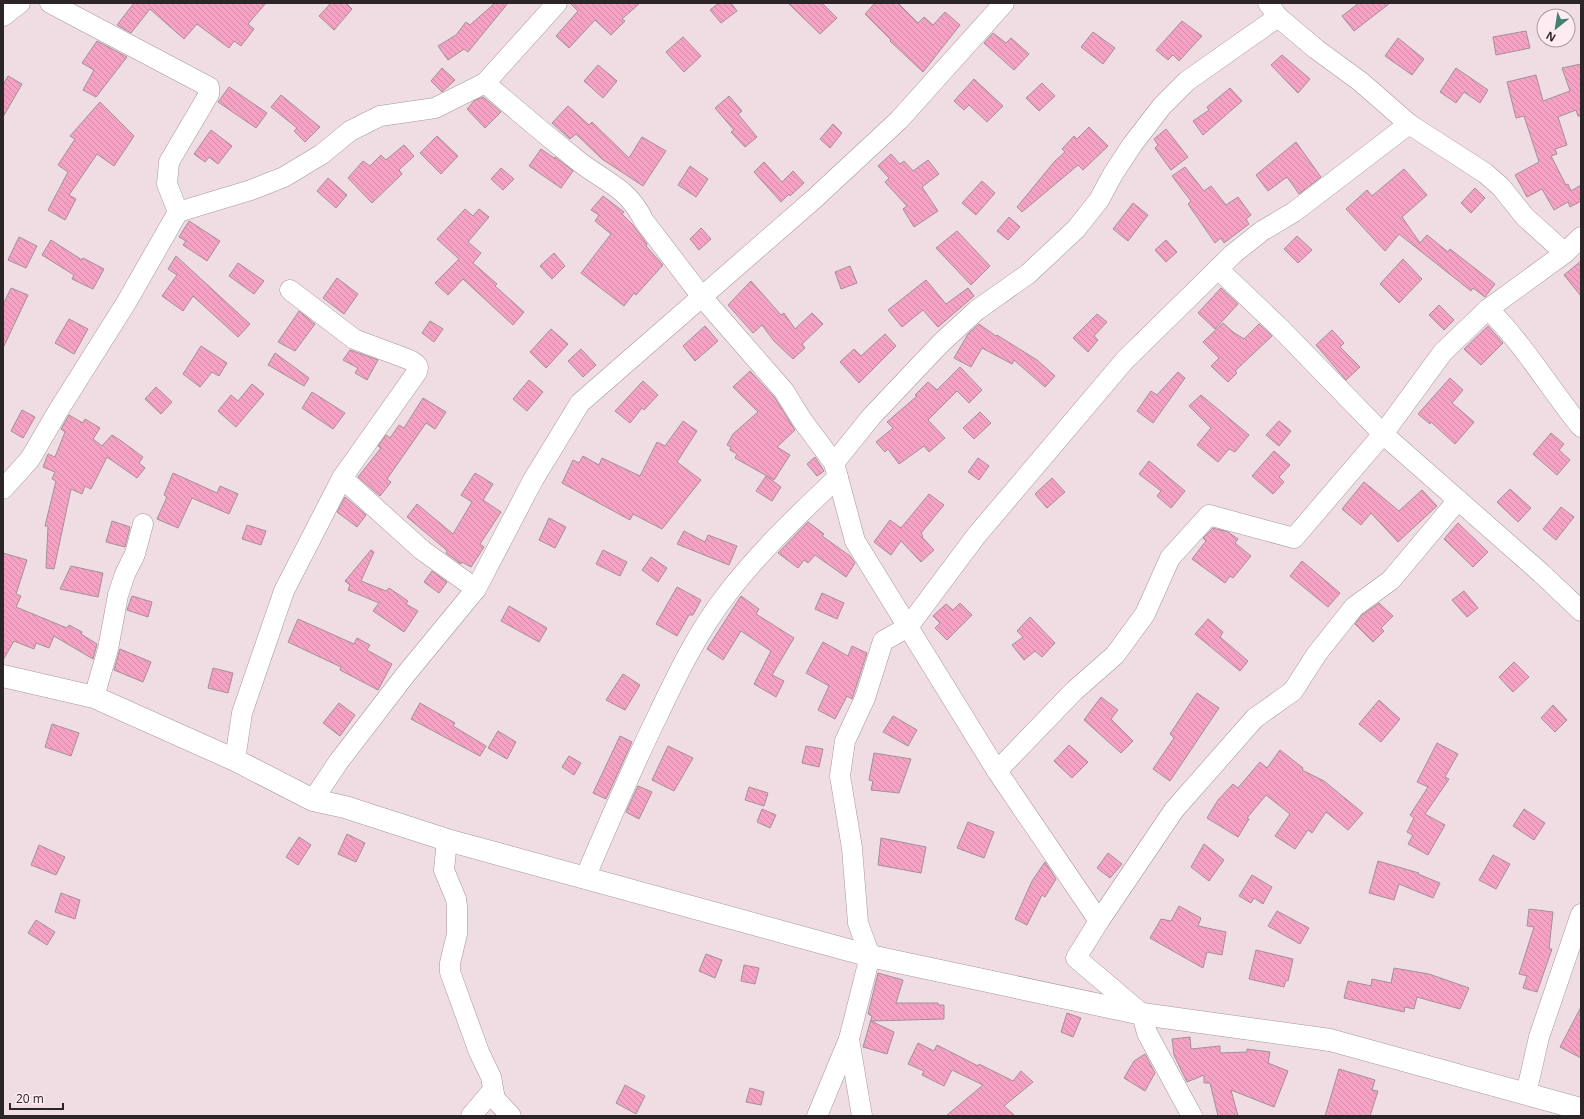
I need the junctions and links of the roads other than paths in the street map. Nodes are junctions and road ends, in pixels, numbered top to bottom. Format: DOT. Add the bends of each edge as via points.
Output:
graph roads {
  1 [pos="20,3"];
  2 [pos="50,3"];
  3 [pos="557,3"];
  4 [pos="1004,3"];
  5 [pos="1273,10"];
  6 [pos="3,16"];
  7 [pos="485,83"];
  8 [pos="1409,124"];
  9 [pos="178,212"];
  10 [pos="1581,236"];
  11 [pos="1565,253"];
  12 [pos="1218,269"];
  13 [pos="290,290"];
  14 [pos="702,297"];
  15 [pos="1488,309"];
  16 [pos="1581,426"];
  17 [pos="1383,434"];
  18 [pos="836,470"];
  19 [pos="342,478"];
  20 [pos="3,489"];
  21 [pos="1458,500"];
  22 [pos="142,524"];
  23 [pos="476,589"];
  24 [pos="1581,611"];
  25 [pos="908,627"];
  26 [pos="3,676"];
  27 [pos="94,697"];
  28 [pos="235,760"];
  29 [pos="997,771"];
  30 [pos="313,800"];
  31 [pos="447,840"];
  32 [pos="585,878"];
  33 [pos="1581,914"];
  34 [pos="1099,921"];
  35 [pos="870,956"];
  36 [pos="1142,1014"];
  37 [pos="849,1039"];
  38 [pos="493,1090"];
  39 [pos="1526,1094"];
  40 [pos="1581,1109"];
  41 [pos="471,1116"];
  42 [pos="512,1116"];
  43 [pos="817,1116"];
  44 [pos="862,1116"];
  45 [pos="1192,1116"];
  1 -- 6 [label="street"];
  2 -- 9 [label="street" via="209,87 209,94 169,162 167,184"];
  3 -- 7 [label="street"];
  4 -- 14 [label="street" via="898,120 814,199"];
  5 -- 8 [label="street" via="1316,49 1361,82"];
  5 -- 18 [label="street" via="1162,106 1112,174 1099,200 1076,228 1028,274 977,310 941,343 871,417"];
  7 -- 9 [label="street" via="435,108 380,116 350,131 322,154 284,177"];
  7 -- 14 [label="street" via="587,168 616,185 637,208 644,221"];
  8 -- 11 [label="street" via="1484,173 1501,188 1525,217"];
  8 -- 12 [label="street" via="1294,212 1242,245"];
  9 -- 20 [label="street" via="126,303 30,459"];
  10 -- 11 [label="street"];
  11 -- 15 [label="street"];
  12 -- 17 [label="street" via="1280,328"];
  12 -- 25 [label="street" via="1125,360 976,536"];
  13 -- 19 [label="street" via="354,339 410,360 418,368"];
  14 -- 18 [label="street" via="784,391"];
  14 -- 23 [label="street" via="580,403 533,480"];
  15 -- 16 [label="street" via="1528,354"];
  15 -- 17 [label="street" via="1443,352"];
  17 -- 21 [label="street"];
  17 -- 29 [label="street" via="1294,538 1209,515 1170,558 1145,614 1115,655 1074,691"];
  18 -- 25 [label="street" via="855,541"];
  18 -- 32 [label="street" via="727,594 682,663 633,766"];
  19 -- 23 [label="street" via="422,550"];
  19 -- 28 [label="street" via="281,598 242,713"];
  21 -- 24 [label="street"];
  21 -- 34 [label="street" via="1391,580 1354,607 1316,655 1293,691 1255,718 1174,810"];
  22 -- 27 [label="street" via="135,554 118,595 108,649"];
  23 -- 30 [label="street" via="406,674 339,761"];
  25 -- 29 [label="street"];
  25 -- 35 [label="street" via="882,641 865,698 845,741 840,776 852,848 858,923"];
  26 -- 27 [label="street"];
  27 -- 28 [label="street"];
  28 -- 30 [label="street"];
  29 -- 34 [label="street"];
  30 -- 31 [label="street" via="345,807"];
  31 -- 32 [label="street"];
  31 -- 38 [label="street" via="444,870 457,907 457,934 450,972 479,1052 492,1077"];
  32 -- 35 [label="street"];
  33 -- 39 [label="street" via="1539,1037"];
  34 -- 36 [label="street" via="1076,958"];
  35 -- 36 [label="street"];
  35 -- 37 [label="street"];
  36 -- 39 [label="street" via="1330,1040"];
  36 -- 45 [label="street" via="1148,1033"];
  37 -- 43 [label="street"];
  37 -- 44 [label="street"];
  38 -- 41 [label="street"];
  38 -- 42 [label="street" via="495,1099"];
  39 -- 40 [label="street"];
}
